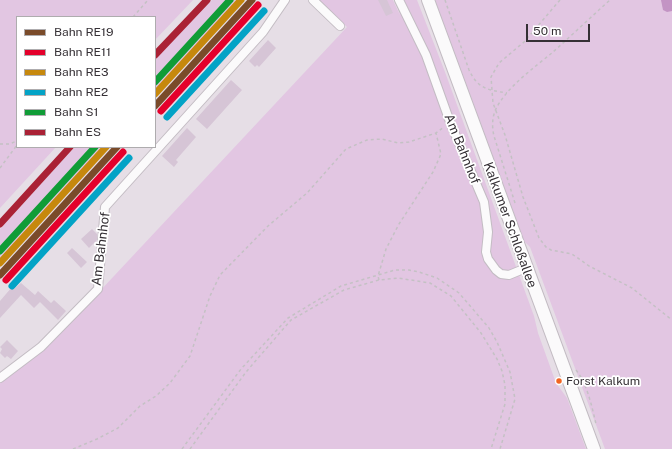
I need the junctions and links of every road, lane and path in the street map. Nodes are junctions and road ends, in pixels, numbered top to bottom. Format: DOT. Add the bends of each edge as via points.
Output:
graph roads {
  1 [pos="148,0"];
  2 [pos="285,0"];
  3 [pos="313,0"];
  4 [pos="399,0"];
  5 [pos="428,0"];
  6 [pos="446,0"];
  7 [pos="560,0"];
  8 [pos="610,0"];
  9 [pos="134,16"];
  10 [pos="340,26"];
  11 [pos="491,90"];
  12 [pos="507,93"];
  13 [pos="495,112"];
  14 [pos="450,122"];
  15 [pos="436,133"];
  16 [pos="16,141"];
  17 [pos="0,144"];
  18 [pos="16,146"];
  19 [pos="0,168"];
  20 [pos="517,209"];
  21 [pos="526,268"];
  22 [pos="378,276"];
  23 [pos="379,280"];
  24 [pos="672,320"];
  25 [pos="0,378"];
  26 [pos="73,449"];
  27 [pos="182,449"];
  28 [pos="190,449"];
  29 [pos="491,449"];
  30 [pos="500,449"];
  31 [pos="594,449"];
  1 -- 9 [label="path"];
  2 -- 25 [label="street, Am Bahnhof" via="263,32 105,207 98,289 41,347"];
  3 -- 10 [label="street"];
  4 -- 14 [label="street, Am Bahnhof" via="426,55"];
  5 -- 21 [label="main road, Kalkumer Schloßallee"];
  6 -- 11 [label="path" via="473,78 481,86"];
  7 -- 11 [label="path" via="524,42 499,63 491,77"];
  8 -- 12 [label="path" via="552,53 536,64"];
  11 -- 12 [label="path"];
  11 -- 13 [label="path"];
  12 -- 13 [label="path"];
  13 -- 20 [label="path" via="492,125 494,136"];
  13 -- 24 [label="path" via="505,135 533,227 546,247 572,254 589,266 632,288"];
  14 -- 15 [label="path"];
  14 -- 21 [label="street, Am Bahnhof" via="484,202 488,259 501,274 508,275"];
  15 -- 22 [label="path" via="441,154 433,172 386,249"];
  15 -- 26 [label="path" via="398,144 382,139 367,140 346,149 308,193 268,226 220,275 210,296 190,356 170,383 140,406 118,428"];
  16 -- 17 [label="path"];
  18 -- 19 [label="path"];
  21 -- 31 [label="main road, Kalkumer Schloßallee"];
  22 -- 23 [label="path"];
  22 -- 27 [label="path" via="341,286 288,318 241,369"];
  22 -- 30 [label="path" via="395,270 409,270 437,278 459,293 489,328 510,372 515,399"];
  23 -- 28 [label="path" via="344,290 291,320 246,372"];
  23 -- 29 [label="path" via="398,278 430,283 451,296 481,333 497,359 506,385 505,404"];
}
